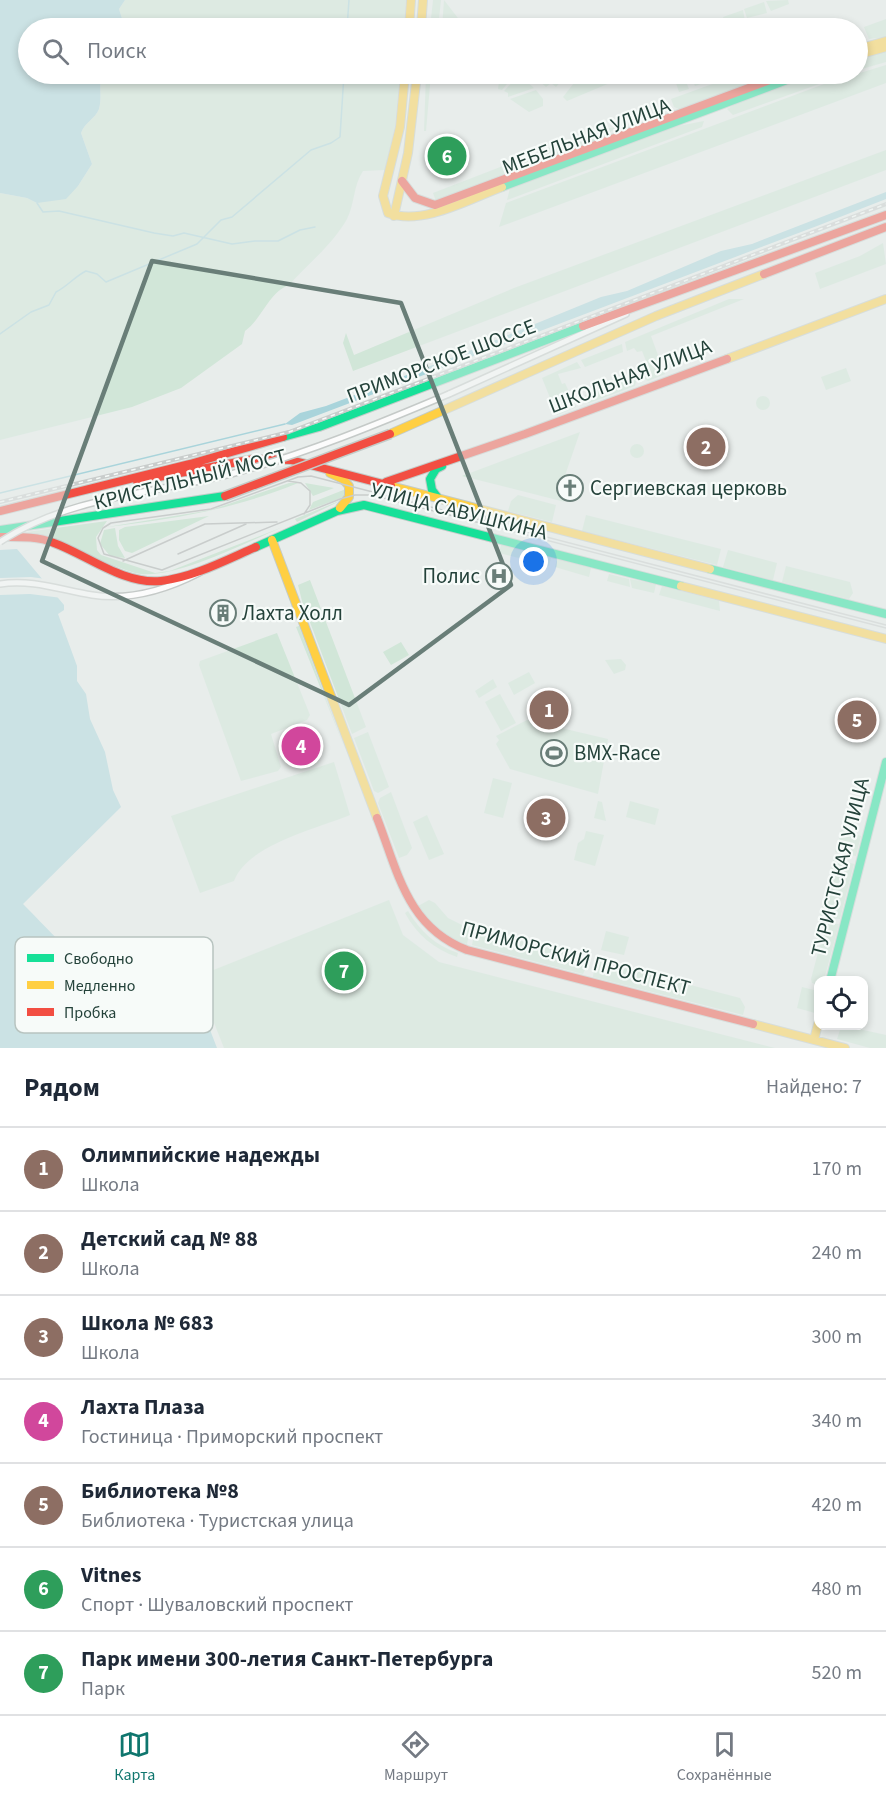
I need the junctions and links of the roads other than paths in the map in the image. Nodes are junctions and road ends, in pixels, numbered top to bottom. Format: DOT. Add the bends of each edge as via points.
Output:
graph roads {
  1 [pos="411,0"];
  2 [pos="423,0"];
  3 [pos="410,18"];
  4 [pos="422,18"];
  5 [pos="886,41"];
  6 [pos="868,46"];
  7 [pos="886,47"];
  8 [pos="868,52"];
  9 [pos="404,84"];
  10 [pos="416,84"];
  11 [pos="759,84"];
  12 [pos="776,84"];
  13 [pos="402,181"];
  14 [pos="886,215"];
  15 [pos="394,216"];
  16 [pos="886,227"];
  17 [pos="886,299"];
  18 [pos="641,308"];
  19 [pos="453,460"];
  20 [pos="311,465"];
  21 [pos="385,483"];
  22 [pos="102,486"];
  23 [pos="438,498"];
  24 [pos="0,511"];
  25 [pos="337,511"];
  26 [pos="0,530"];
  27 [pos="0,537"];
  28 [pos="272,540"];
  29 [pos="0,542"];
  30 [pos="211,567"];
  31 [pos="0,584"];
  32 [pos="886,614"];
  33 [pos="886,639"];
  34 [pos="886,762"];
  35 [pos="831,976"];
  36 [pos="817,1030"];
  37 [pos="814,1040"];
  38 [pos="845,1048"];
  1 -- 3 [label="main road"];
  2 -- 4 [label="main road"];
  5 -- 6 [label="main road"];
  7 -- 8 [label="main road"];
  9 -- 15 [label="main road" via="400,127 383,196 388,213"];
  10 -- 13 [label="main road"];
  11 -- 13 [label="main road, МЕБЕЛЬНАЯ УЛИЦА" via="435,205 421,204 412,198"];
  12 -- 15 [label="main road, МЕБЕЛЬНАЯ УЛИЦА" via="439,210 410,218"];
  13 -- 15 [label="main road"];
  14 -- 18 [label="main road, ПРИМОРСКОЕ ШОССЕ"];
  16 -- 26 [label="main road, ПРИМОРСКОЕ ШОССЕ, bridge" via="638,323 390,434 225,496"];
  17 -- 19 [label="main road, ШКОЛЬНАЯ УЛИЦА"];
  18 -- 22 [label="main road, ПРИМОРСКОЕ ШОССЕ" via="543,341 320,427"];
  18 -- 29 [label="street, КРИСТАЛЬНЫЙ МОСТ, bridge" via="449,394 271,462 186,485 83,506 35,523"];
  19 -- 21 [label="main road, ШКОЛЬНАЯ УЛИЦА"];
  19 -- 23 [label="main road" via="436,469 430,479"];
  20 -- 21 [label="main road, УЛИЦА САВУШКИНА"];
  20 -- 22 [label="main road, УЛИЦА САВУШКИНА" via="254,459"];
  20 -- 25 [label="main road" via="347,482 349,496"];
  21 -- 23 [label="main road, УЛИЦА САВУШКИНА"];
  22 -- 24 [label="main road, ПРИМОРСКОЕ ШОССЕ"];
  23 -- 32 [label="main road, УЛИЦА САВУШКИНА"];
  25 -- 28 [label="main road, УЛИЦА САВУШКИНА"];
  25 -- 33 [label="main road, УЛИЦА САВУШКИНА" via="354,505 373,506"];
  27 -- 30 [label="main road, УЛИЦА САВУШКИНА" via="32,537 52,542 140,580 171,579"];
  28 -- 30 [label="main road, УЛИЦА САВУШКИНА"];
  28 -- 37 [label="main road, ПРИМОРСКИЙ ПРОСПЕКТ" via="403,885 426,927 450,944 467,950"];
  30 -- 31 [label="street" via="146,594 106,597 35,584"];
  34 -- 35 [label="main road, ТУРИСТСКАЯ УЛИЦА"];
  36 -- 37 [label="main road"];
  37 -- 38 [label="main road, ПРИМОРСКИЙ ПРОСПЕКТ"];
}
